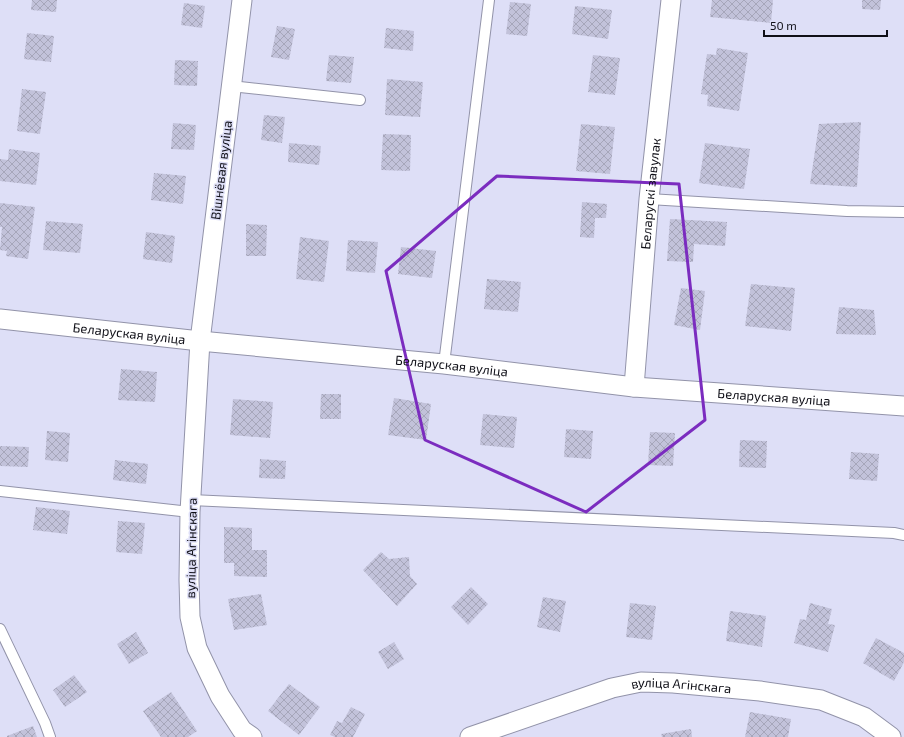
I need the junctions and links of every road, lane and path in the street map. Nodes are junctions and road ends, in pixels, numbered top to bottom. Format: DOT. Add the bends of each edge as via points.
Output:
graph roads {
  1 [pos="242,0"];
  2 [pos="489,0"];
  3 [pos="671,0"];
  4 [pos="231,86"];
  5 [pos="360,100"];
  6 [pos="649,199"];
  7 [pos="904,212"];
  8 [pos="0,319"];
  9 [pos="200,341"];
  10 [pos="444,364"];
  11 [pos="634,387"];
  12 [pos="904,406"];
  13 [pos="0,491"];
  14 [pos="190,506"];
  15 [pos="904,535"];
  16 [pos="0,629"];
  17 [pos="242,735"];
  18 [pos="50,737"];
  19 [pos="470,737"];
  20 [pos="891,737"];
  1 -- 4 [label="street, Вішнёвая вуліца"];
  2 -- 10 [label="lane"];
  3 -- 6 [label="street, Беларускі завулак"];
  4 -- 5 [label="lane"];
  4 -- 9 [label="street, Вішнёвая вуліца"];
  6 -- 7 [label="lane"];
  6 -- 11 [label="street, Беларускі завулак"];
  8 -- 9 [label="street, Беларуская вуліца"];
  9 -- 10 [label="street, Беларуская вуліца"];
  9 -- 14 [label="street, вуліца Агінскага"];
  10 -- 11 [label="street, Беларуская вуліца"];
  11 -- 12 [label="street, Беларуская вуліца"];
  13 -- 14 [label="lane"];
  14 -- 15 [label="lane" via="886,532"];
  14 -- 17 [label="street, вуліца Агінскага" via="190,618 197,648"];
  16 -- 18 [label="lane" via="46,723"];
  19 -- 20 [label="street, вуліца Агінскага" via="612,688 641,682 673,682 821,700 864,717"];
}
